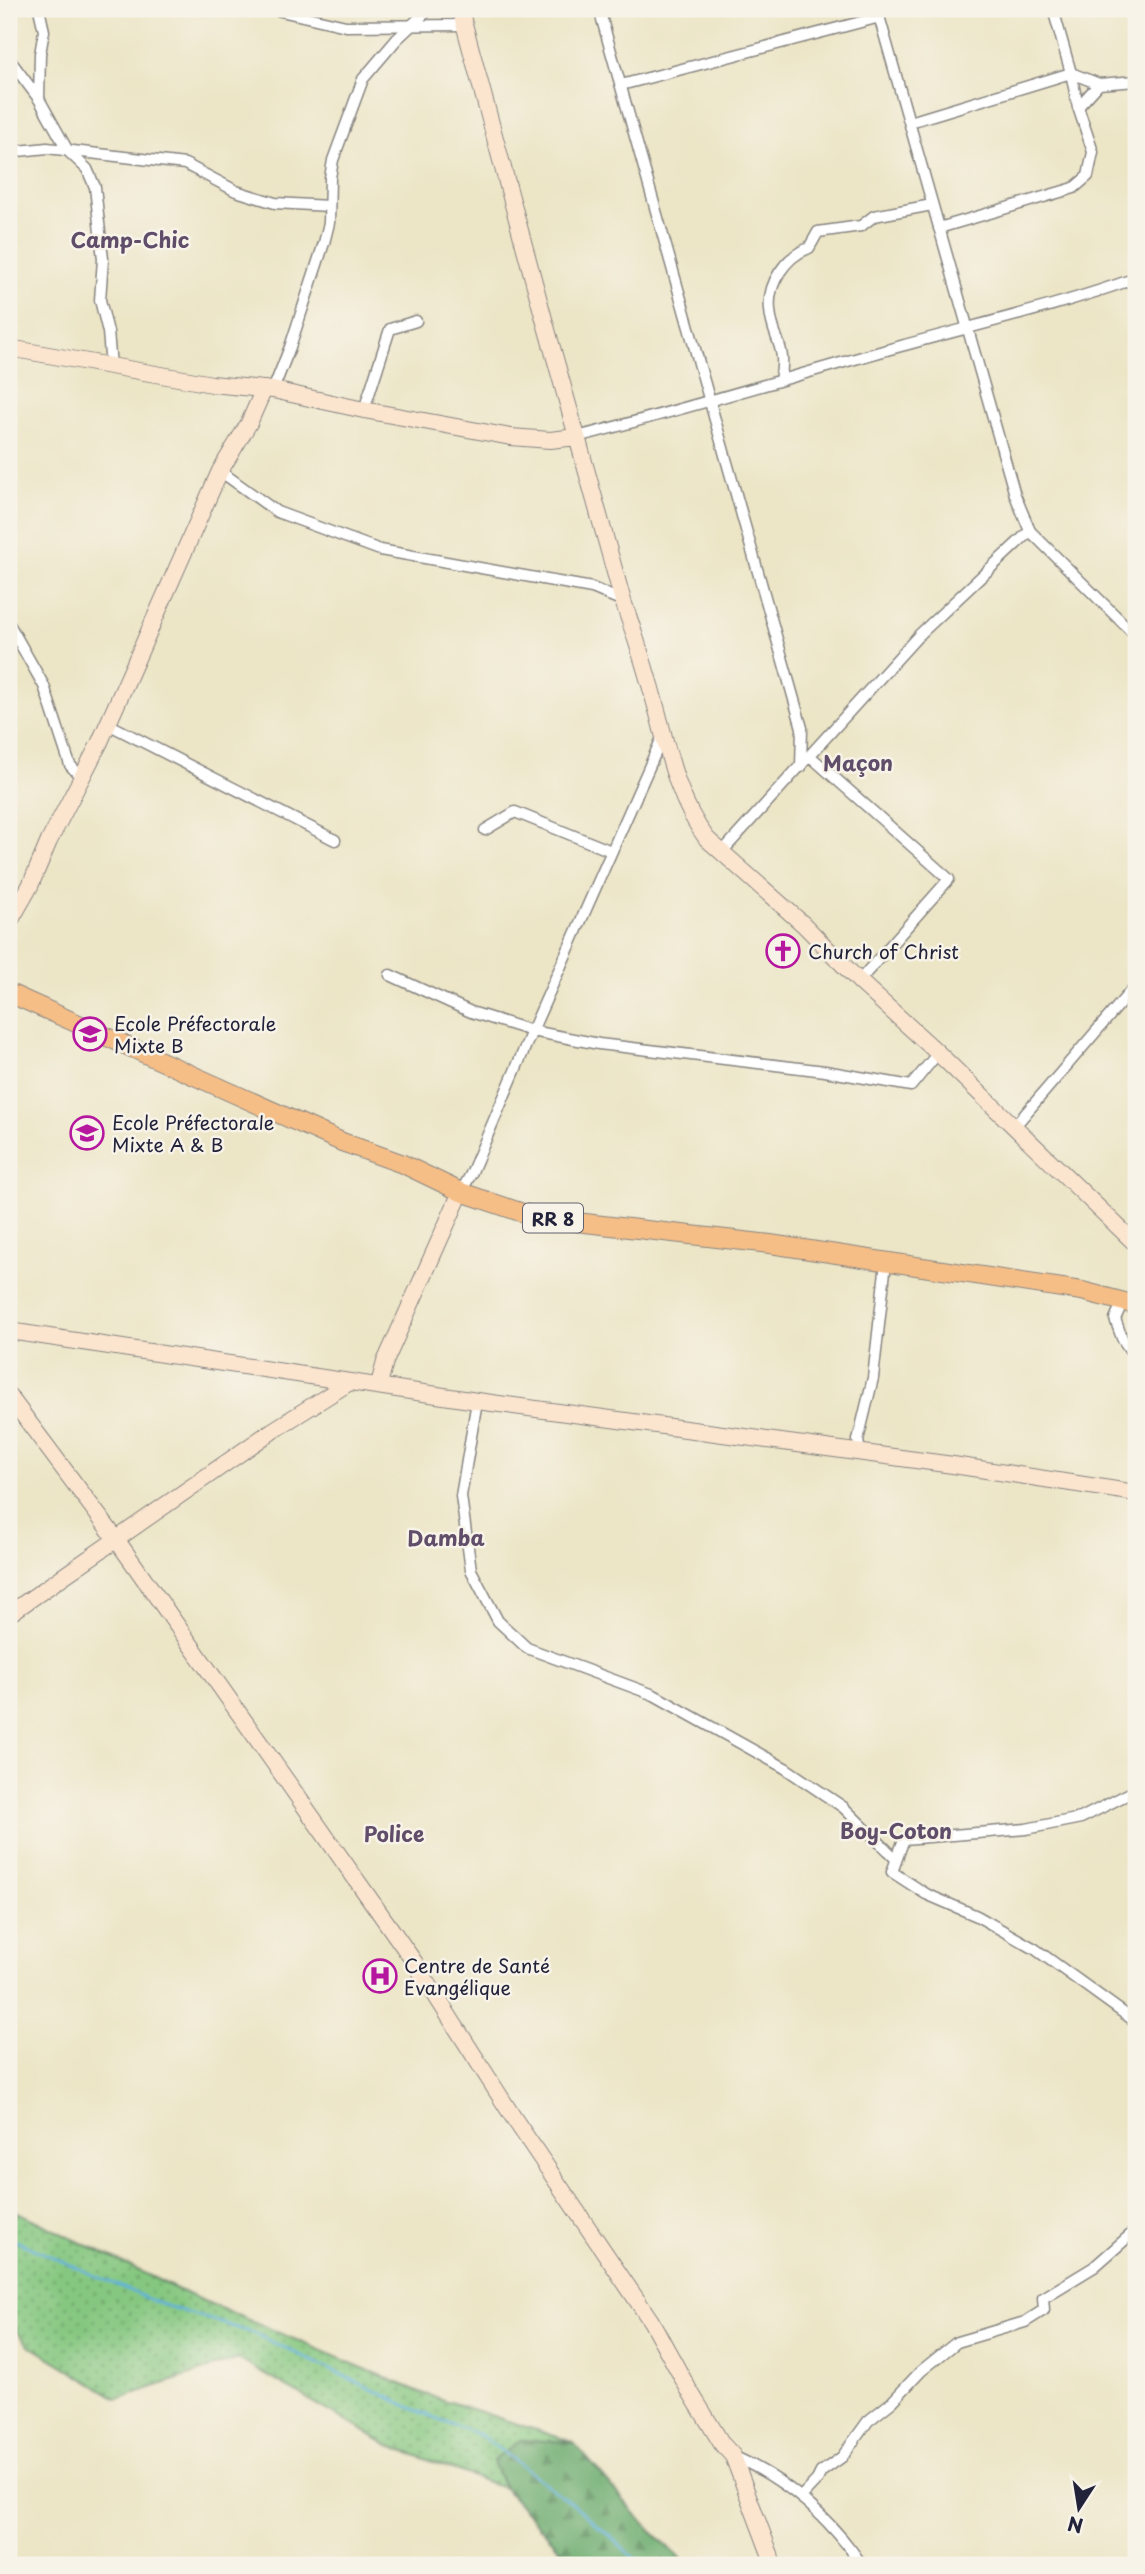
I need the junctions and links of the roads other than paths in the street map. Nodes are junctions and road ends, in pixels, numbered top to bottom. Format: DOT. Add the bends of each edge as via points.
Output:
graph roads {
  1 [pos="39,9"];
  2 [pos="272,9"];
  3 [pos="429,9"];
  4 [pos="599,9"];
  5 [pos="1054,9"];
  6 [pos="878,13"];
  7 [pos="462,17"];
  8 [pos="412,25"];
  9 [pos="9,58"];
  10 [pos="1072,73"];
  11 [pos="1136,81"];
  12 [pos="1099,84"];
  13 [pos="621,85"];
  14 [pos="38,99"];
  15 [pos="1078,107"];
  16 [pos="910,122"];
  17 [pos="68,151"];
  18 [pos="9,152"];
  19 [pos="932,205"];
  20 [pos="329,206"];
  21 [pos="939,228"];
  22 [pos="1136,278"];
  23 [pos="416,321"];
  24 [pos="968,327"];
  25 [pos="9,348"];
  26 [pos="111,366"];
  27 [pos="780,380"];
  28 [pos="269,389"];
  29 [pos="710,400"];
  30 [pos="364,410"];
  31 [pos="577,436"];
  32 [pos="220,471"];
  33 [pos="1030,531"];
  34 [pos="623,601"];
  35 [pos="9,624"];
  36 [pos="1136,636"];
  37 [pos="108,724"];
  38 [pos="662,738"];
  39 [pos="810,756"];
  40 [pos="801,767"];
  41 [pos="81,777"];
  42 [pos="485,830"];
  43 [pos="335,840"];
  44 [pos="611,851"];
  45 [pos="722,852"];
  46 [pos="9,923"];
  47 [pos="390,975"];
  48 [pos="859,981"];
  49 [pos="1136,985"];
  50 [pos="9,993"];
  51 [pos="532,1031"];
  52 [pos="938,1052"];
  53 [pos="1014,1127"];
  54 [pos="461,1192"];
  55 [pos="1136,1244"];
  56 [pos="886,1262"];
  57 [pos="1130,1303"];
  58 [pos="9,1331"];
  59 [pos="1136,1359"];
  60 [pos="350,1382"];
  61 [pos="379,1384"];
  62 [pos="9,1396"];
  63 [pos="477,1401"];
  64 [pos="860,1453"];
  65 [pos="1136,1493"];
  66 [pos="116,1539"];
  67 [pos="9,1614"];
  68 [pos="1136,1790"];
  69 [pos="896,1859"];
  70 [pos="1136,2022"];
  71 [pos="1136,2230"];
  72 [pos="733,2456"];
  73 [pos="801,2497"];
  74 [pos="772,2565"];
  75 [pos="862,2565"];
  1 -- 14 [label="street" via="44,31"];
  2 -- 8 [label="street" via="333,25"];
  3 -- 8 [label="street"];
  4 -- 13 [label="street"];
  5 -- 10 [label="street"];
  6 -- 13 [label="street"];
  6 -- 16 [label="street"];
  7 -- 8 [label="street"];
  7 -- 31 [label="street"];
  8 -- 20 [label="street" via="363,79 332,160"];
  9 -- 14 [label="street"];
  10 -- 12 [label="street"];
  10 -- 15 [label="street"];
  10 -- 16 [label="street"];
  11 -- 12 [label="street"];
  12 -- 15 [label="street"];
  13 -- 29 [label="street"];
  14 -- 17 [label="street"];
  15 -- 21 [label="street" via="1093,152 1088,176 1074,188"];
  16 -- 19 [label="street"];
  17 -- 18 [label="street"];
  17 -- 20 [label="street" via="185,164 236,191 275,204"];
  17 -- 26 [label="street" via="87,169 95,187 103,259 100,300"];
  19 -- 21 [label="street"];
  19 -- 27 [label="street" via="874,216 861,226 818,232 809,248 797,253 775,277 769,309 784,361"];
  20 -- 28 [label="street" via="324,243 290,346"];
  21 -- 24 [label="street"];
  22 -- 24 [label="street" via="1078,299"];
  23 -- 30 [label="street" via="390,329"];
  24 -- 27 [label="street"];
  24 -- 33 [label="street" via="1014,495"];
  25 -- 26 [label="street"];
  26 -- 28 [label="street"];
  27 -- 29 [label="street"];
  28 -- 30 [label="street"];
  28 -- 32 [label="street"];
  29 -- 31 [label="street"];
  29 -- 40 [label="street" via="802,728"];
  30 -- 31 [label="street" via="511,437 550,440"];
  31 -- 34 [label="street"];
  32 -- 34 [label="street" via="277,512 380,550 592,588"];
  32 -- 37 [label="street"];
  33 -- 36 [label="street"];
  33 -- 39 [label="street" via="919,635"];
  34 -- 38 [label="street"];
  35 -- 41 [label="street" via="44,686 70,765"];
  37 -- 41 [label="street"];
  37 -- 43 [label="street"];
  38 -- 44 [label="street"];
  38 -- 45 [label="street" via="695,824"];
  39 -- 40 [label="street"];
  39 -- 48 [label="street" via="949,879"];
  40 -- 45 [label="street"];
  41 -- 46 [label="street"];
  42 -- 44 [label="street" via="515,812"];
  44 -- 51 [label="street"];
  45 -- 48 [label="street"];
  47 -- 51 [label="street" via="471,1012"];
  48 -- 52 [label="street"];
  49 -- 53 [label="street"];
  50 -- 54 [label="main road, RR 8"];
  51 -- 52 [label="street" via="911,1086"];
  51 -- 54 [label="street"];
  52 -- 53 [label="street"];
  53 -- 55 [label="street"];
  54 -- 56 [label="main road, RR 8" via="538,1216"];
  54 -- 61 [label="street"];
  56 -- 57 [label="main road, RR 8" via="1082,1291"];
  56 -- 64 [label="street" via="873,1378 858,1440"];
  57 -- 59 [label="street" via="1115,1320"];
  58 -- 60 [label="street"];
  60 -- 61 [label="street"];
  60 -- 66 [label="street"];
  61 -- 63 [label="street"];
  62 -- 66 [label="street"];
  63 -- 64 [label="street"];
  63 -- 69 [label="street" via="461,1496 471,1570 498,1621 527,1648 654,1695 785,1769 843,1807"];
  64 -- 65 [label="street"];
  66 -- 67 [label="street"];
  66 -- 72 [label="street" via="415,1964 651,2321"];
  68 -- 69 [label="street" via="1081,1818 1026,1829 904,1839"];
  69 -- 70 [label="street" via="892,1872 1035,1949"];
  71 -- 73 [label="street" via="1094,2267 1043,2298 1044,2310 1025,2322 957,2342 868,2421 842,2457 821,2472"];
  72 -- 73 [label="street"];
  72 -- 74 [label="street"];
  73 -- 75 [label="street" via="844,2539"];
}
